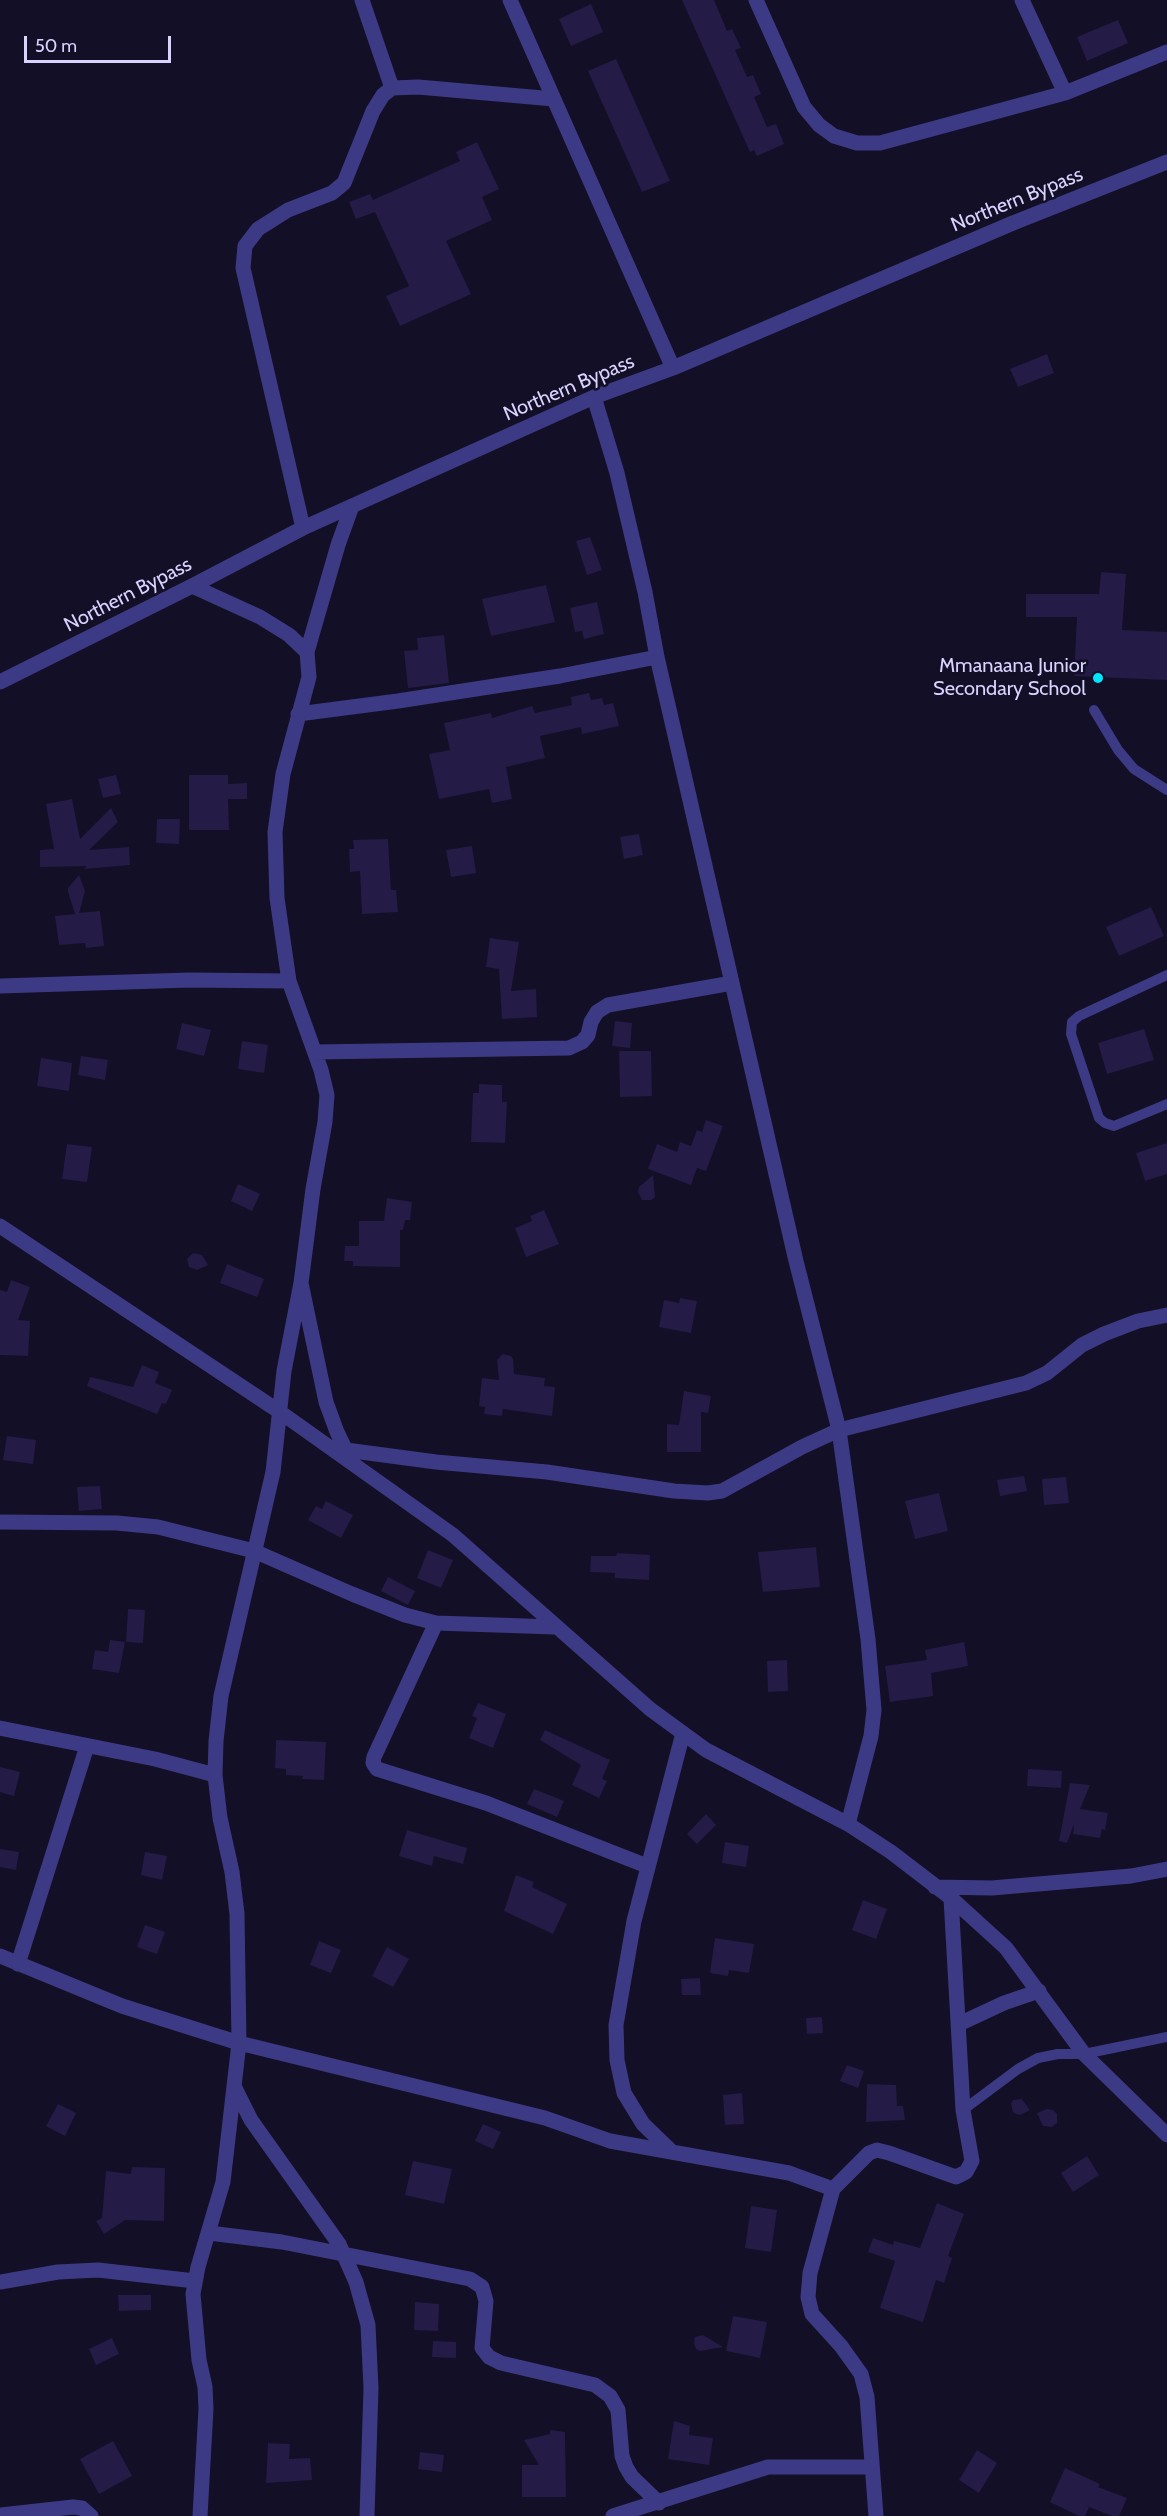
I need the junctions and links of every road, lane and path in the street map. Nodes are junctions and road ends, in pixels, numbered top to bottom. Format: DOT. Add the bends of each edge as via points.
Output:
graph roads {
  1 [pos="362,0"];
  2 [pos="510,0"];
  3 [pos="756,0"];
  4 [pos="1022,0"];
  5 [pos="1167,52"];
  6 [pos="392,88"];
  7 [pos="1065,93"];
  8 [pos="554,99"];
  9 [pos="1167,162"];
  10 [pos="673,368"];
  11 [pos="594,397"];
  12 [pos="352,506"];
  13 [pos="303,528"];
  14 [pos="192,586"];
  15 [pos="307,652"];
  16 [pos="657,657"];
  17 [pos="0,682"];
  18 [pos="1094,710"];
  19 [pos="298,714"];
  20 [pos="1167,790"];
  21 [pos="1167,975"];
  22 [pos="289,981"];
  23 [pos="732,983"];
  24 [pos="0,986"];
  25 [pos="315,1052"];
  26 [pos="1167,1104"];
  27 [pos="0,1226"];
  28 [pos="301,1283"];
  29 [pos="1167,1315"];
  30 [pos="280,1412"];
  31 [pos="839,1430"];
  32 [pos="346,1450"];
  33 [pos="354,1466"];
  34 [pos="0,1522"];
  35 [pos="254,1551"];
  36 [pos="436,1623"];
  37 [pos="555,1627"];
  38 [pos="0,1728"];
  39 [pos="683,1733"];
  40 [pos="87,1746"];
  41 [pos="215,1774"];
  42 [pos="848,1824"];
  43 [pos="647,1866"];
  44 [pos="1167,1869"];
  45 [pos="935,1887"];
  46 [pos="951,1898"];
  47 [pos="0,1956"];
  48 [pos="18,1964"];
  49 [pos="1039,1991"];
  50 [pos="959,2024"];
  51 [pos="1167,2037"];
  52 [pos="239,2043"];
  53 [pos="1084,2054"];
  54 [pos="234,2086"];
  55 [pos="963,2110"];
  56 [pos="1167,2135"];
  57 [pos="672,2152"];
  58 [pos="833,2189"];
  59 [pos="209,2233"];
  60 [pos="345,2255"];
  61 [pos="195,2281"];
  62 [pos="0,2282"];
  63 [pos="872,2467"];
  64 [pos="659,2503"];
  65 [pos="0,2515"];
  66 [pos="91,2516"];
  67 [pos="200,2516"];
  68 [pos="367,2516"];
  69 [pos="613,2516"];
  70 [pos="876,2516"];
  1 -- 6 [label="street"];
  2 -- 8 [label="street"];
  3 -- 7 [label="street" via="804,107 834,136 856,143 880,143"];
  4 -- 7 [label="street"];
  5 -- 7 [label="street"];
  6 -- 8 [label="street"];
  6 -- 13 [label="street" via="373,111 344,183 332,193 288,210 258,229 245,246 243,268"];
  8 -- 10 [label="street"];
  9 -- 10 [label="street, Northern Bypass"];
  10 -- 11 [label="street, Northern Bypass"];
  11 -- 12 [label="street, Northern Bypass"];
  11 -- 16 [label="street" via="617,473"];
  12 -- 13 [label="street, Northern Bypass"];
  12 -- 15 [label="street"];
  13 -- 14 [label="street, Northern Bypass"];
  14 -- 15 [label="street" via="260,617"];
  14 -- 17 [label="street, Northern Bypass"];
  15 -- 19 [label="street" via="309,677"];
  16 -- 19 [label="street" via="536,680"];
  16 -- 23 [label="street"];
  18 -- 20 [label="lane" via="1134,769"];
  19 -- 22 [label="street" via="283,774 275,832 277,898"];
  21 -- 26 [label="lane" via="1079,1016 1072,1022 1071,1034 1099,1118 1105,1123 1114,1126"];
  22 -- 24 [label="street"];
  22 -- 25 [label="street"];
  23 -- 25 [label="street" via="608,1005 597,1012 582,1042 569,1048"];
  23 -- 31 [label="street"];
  25 -- 28 [label="street" via="327,1095"];
  27 -- 30 [label="street"];
  28 -- 30 [label="street"];
  28 -- 32 [label="street" via="326,1402"];
  29 -- 31 [label="street" via="1104,1334 1026,1383"];
  30 -- 33 [label="street"];
  30 -- 35 [label="street" via="273,1472"];
  31 -- 32 [label="street" via="735,1486 708,1493"];
  31 -- 42 [label="street" via="874,1710 871,1737"];
  32 -- 33 [label="street"];
  33 -- 37 [label="street" via="453,1535"];
  34 -- 35 [label="street" via="158,1527"];
  35 -- 36 [label="street" via="405,1615"];
  35 -- 41 [label="street" via="221,1696"];
  36 -- 37 [label="street"];
  36 -- 43 [label="street" via="374,1757 377,1769 486,1803"];
  37 -- 39 [label="street"];
  38 -- 40 [label="street"];
  39 -- 42 [label="street" via="706,1750"];
  39 -- 43 [label="street"];
  40 -- 41 [label="street"];
  40 -- 48 [label="street"];
  41 -- 52 [label="street" via="237,1914"];
  42 -- 45 [label="street"];
  43 -- 57 [label="street" via="621,1992 616,2025 617,2060 624,2093 643,2124"];
  44 -- 45 [label="street" via="1131,1876 993,1888"];
  45 -- 46 [label="street"];
  46 -- 49 [label="street" via="1006,1948"];
  46 -- 50 [label="street"];
  47 -- 48 [label="street"];
  48 -- 52 [label="street" via="122,2006"];
  49 -- 50 [label="street"];
  49 -- 53 [label="street"];
  50 -- 55 [label="street"];
  51 -- 53 [label="lane"];
  52 -- 54 [label="street"];
  52 -- 57 [label="street" via="544,2118 610,2141"];
  53 -- 55 [label="lane" via="1038,2058"];
  53 -- 56 [label="street"];
  54 -- 59 [label="street" via="222,2181"];
  54 -- 60 [label="street" via="251,2120"];
  55 -- 58 [label="street" via="972,2161 966,2172 950,2176 877,2150 861,2159"];
  57 -- 58 [label="street" via="789,2173"];
  58 -- 63 [label="street" via="810,2273 808,2297 812,2314 861,2374 867,2397"];
  59 -- 60 [label="street"];
  59 -- 61 [label="street"];
  60 -- 64 [label="street" via="470,2279 482,2288 486,2301 482,2348 489,2357 595,2385 610,2396 618,2410 626,2467"];
  60 -- 68 [label="street" via="368,2325 371,2388"];
  61 -- 62 [label="street" via="98,2270"];
  61 -- 67 [label="street" via="193,2305 206,2409"];
  63 -- 64 [label="street" via="768,2467"];
  63 -- 70 [label="street"];
  64 -- 69 [label="street"];
  65 -- 66 [label="street" via="74,2507"];
}
